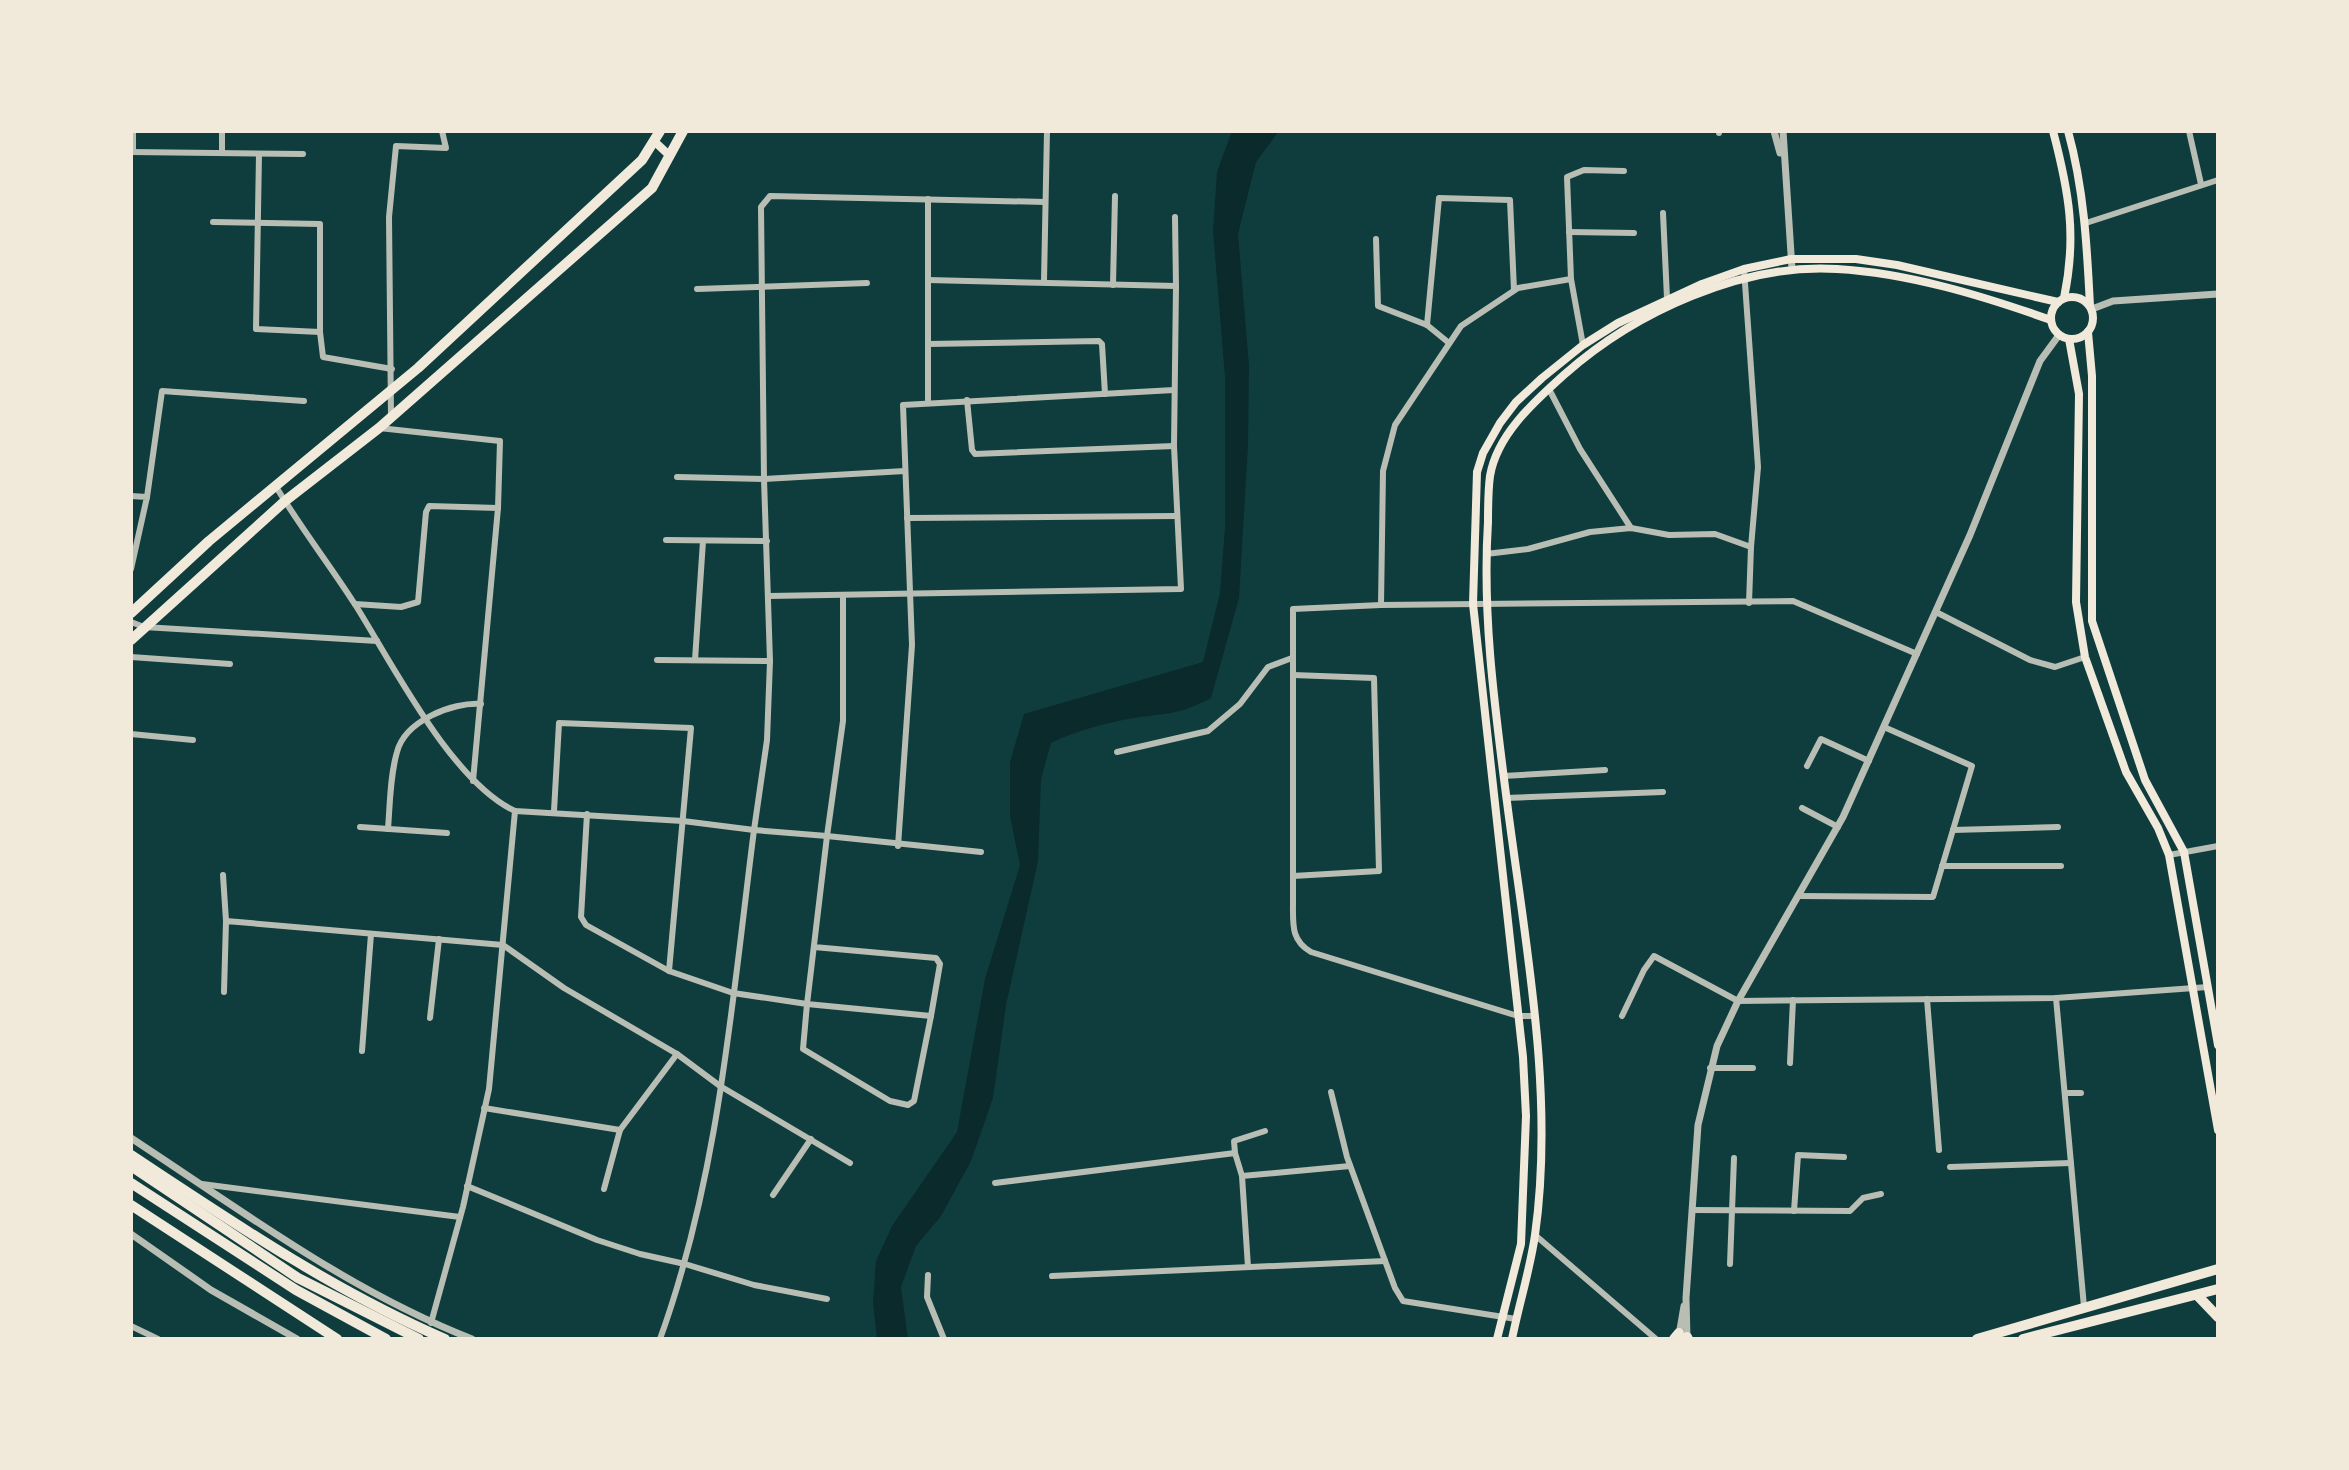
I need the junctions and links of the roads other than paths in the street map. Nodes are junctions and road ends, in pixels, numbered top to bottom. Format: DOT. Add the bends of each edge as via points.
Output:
graph roads {
  1 [pos="133,131"];
  2 [pos="222,131"];
  3 [pos="442,131"];
  4 [pos="660,131"];
  5 [pos="683,131"];
  6 [pos="1047,131"];
  7 [pos="1774,131"];
  8 [pos="1783,131"];
  9 [pos="2053,131"];
  10 [pos="2189,131"];
  11 [pos="2070,132"];
  12 [pos="654,141"];
  13 [pos="132,152"];
  14 [pos="222,153"];
  15 [pos="259,154"];
  16 [pos="303,154"];
  17 [pos="670,156"];
  18 [pos="1783,160"];
  19 [pos="1624,171"];
  20 [pos="2218,180"];
  21 [pos="2201,184"];
  22 [pos="1115,196"];
  23 [pos="928,199"];
  24 [pos="1045,202"];
  25 [pos="1663,213"];
  26 [pos="1175,217"];
  27 [pos="213,222"];
  28 [pos="259,223"];
  29 [pos="2086,223"];
  30 [pos="1569,232"];
  31 [pos="1634,233"];
  32 [pos="1376,239"];
  33 [pos="1791,259"];
  34 [pos="1744,269"];
  35 [pos="1792,270"];
  36 [pos="1571,279"];
  37 [pos="1746,279"];
  38 [pos="929,280"];
  39 [pos="1044,281"];
  40 [pos="867,283"];
  41 [pos="1113,285"];
  42 [pos="1176,286"];
  43 [pos="764,288"];
  44 [pos="697,289"];
  45 [pos="1514,290"];
  46 [pos="2218,294"];
  47 [pos="1667,298"];
  48 [pos="2061,300"];
  49 [pos="2091,307"];
  50 [pos="2051,320"];
  51 [pos="1427,325"];
  52 [pos="320,332"];
  53 [pos="2088,332"];
  54 [pos="2059,335"];
  55 [pos="2069,339"];
  56 [pos="1449,342"];
  57 [pos="928,344"];
  58 [pos="1583,345"];
  59 [pos="392,369"];
  60 [pos="1549,389"];
  61 [pos="1174,390"];
  62 [pos="391,391"];
  63 [pos="1105,394"];
  64 [pos="967,400"];
  65 [pos="304,401"];
  66 [pos="928,402"];
  67 [pos="391,417"];
  68 [pos="379,428"];
  69 [pos="1174,446"];
  70 [pos="905,471"];
  71 [pos="677,477"];
  72 [pos="764,479"];
  73 [pos="275,485"];
  74 [pos="131,496"];
  75 [pos="147,497"];
  76 [pos="285,501"];
  77 [pos="498,508"];
  78 [pos="1176,516"];
  79 [pos="907,518"];
  80 [pos="1632,528"];
  81 [pos="666,540"];
  82 [pos="703,541"];
  83 [pos="767,541"];
  84 [pos="1751,547"];
  85 [pos="1486,554"];
  86 [pos="131,569"];
  87 [pos="2077,572"];
  88 [pos="2091,572"];
  89 [pos="909,594"];
  90 [pos="843,595"];
  91 [pos="769,596"];
  92 [pos="1749,603"];
  93 [pos="355,604"];
  94 [pos="1473,604"];
  95 [pos="1485,604"];
  96 [pos="1381,605"];
  97 [pos="1936,612"];
  98 [pos="131,613"];
  99 [pos="131,622"];
  100 [pos="144,627"];
  101 [pos="131,640"];
  102 [pos="377,641"];
  103 [pos="1917,654"];
  104 [pos="131,657"];
  105 [pos="2085,657"];
  106 [pos="1292,658"];
  107 [pos="657,660"];
  108 [pos="695,660"];
  109 [pos="770,661"];
  110 [pos="230,664"];
  111 [pos="1293,675"];
  112 [pos="481,704"];
  113 [pos="427,719"];
  114 [pos="1884,727"];
  115 [pos="131,734"];
  116 [pos="193,740"];
  117 [pos="1117,751"];
  118 [pos="1869,761"];
  119 [pos="1807,766"];
  120 [pos="1605,770"];
  121 [pos="1503,776"];
  122 [pos="473,781"];
  123 [pos="1663,792"];
  124 [pos="1506,798"];
  125 [pos="1801,808"];
  126 [pos="515,811"];
  127 [pos="554,811"];
  128 [pos="587,814"];
  129 [pos="683,821"];
  130 [pos="360,827"];
  131 [pos="1838,827"];
  132 [pos="2058,827"];
  133 [pos="388,829"];
  134 [pos="754,830"];
  135 [pos="1953,830"];
  136 [pos="447,833"];
  137 [pos="827,836"];
  138 [pos="898,846"];
  139 [pos="2218,846"];
  140 [pos="981,852"];
  141 [pos="2185,852"];
  142 [pos="2169,855"];
  143 [pos="1942,866"];
  144 [pos="2061,866"];
  145 [pos="223,875"];
  146 [pos="1293,876"];
  147 [pos="1798,896"];
  148 [pos="226,921"];
  149 [pos="371,934"];
  150 [pos="439,939"];
  151 [pos="503,945"];
  152 [pos="814,947"];
  153 [pos="669,971"];
  154 [pos="2208,987"];
  155 [pos="2194,990"];
  156 [pos="224,992"];
  157 [pos="733,992"];
  158 [pos="2056,998"];
  159 [pos="1927,999"];
  160 [pos="1793,1000"];
  161 [pos="1738,1001"];
  162 [pos="807,1004"];
  163 [pos="931,1016"];
  164 [pos="1518,1016"];
  165 [pos="1534,1016"];
  166 [pos="1622,1016"];
  167 [pos="430,1018"];
  168 [pos="2218,1045"];
  169 [pos="362,1051"];
  170 [pos="677,1054"];
  171 [pos="1790,1063"];
  172 [pos="1710,1068"];
  173 [pos="1753,1068"];
  174 [pos="720,1086"];
  175 [pos="1331,1092"];
  176 [pos="2065,1093"];
  177 [pos="2081,1093"];
  178 [pos="484,1108"];
  179 [pos="2066,1108"];
  180 [pos="2074,1119"];
  181 [pos="620,1130"];
  182 [pos="2218,1130"];
  183 [pos="1265,1131"];
  184 [pos="131,1138"];
  185 [pos="811,1139"];
  186 [pos="1939,1150"];
  187 [pos="1235,1153"];
  188 [pos="131,1156"];
  189 [pos="1844,1157"];
  190 [pos="1734,1158"];
  191 [pos="850,1163"];
  192 [pos="2071,1164"];
  193 [pos="131,1166"];
  194 [pos="1350,1166"];
  195 [pos="1950,1167"];
  196 [pos="1242,1176"];
  197 [pos="131,1183"];
  198 [pos="995,1183"];
  199 [pos="202,1184"];
  200 [pos="467,1186"];
  201 [pos="604,1189"];
  202 [pos="1881,1194"];
  203 [pos="773,1195"];
  204 [pos="131,1205"];
  205 [pos="1692,1210"];
  206 [pos="1731,1210"];
  207 [pos="1794,1211"];
  208 [pos="460,1217"];
  209 [pos="131,1234"];
  210 [pos="1535,1235"];
  211 [pos="1385,1261"];
  212 [pos="685,1264"];
  213 [pos="1730,1264"];
  214 [pos="1248,1267"];
  215 [pos="2218,1269"];
  216 [pos="928,1275"];
  217 [pos="1052,1276"];
  218 [pos="2218,1289"];
  219 [pos="2197,1295"];
  220 [pos="827,1299"];
  221 [pos="2084,1307"];
  222 [pos="2218,1317"];
  223 [pos="1502,1319"];
  224 [pos="1516,1320"];
  225 [pos="431,1323"];
  226 [pos="131,1326"];
  227 [pos="1682,1338"];
  228 [pos="158,1339"];
  229 [pos="297,1339"];
  230 [pos="337,1339"];
  231 [pos="386,1339"];
  232 [pos="419,1339"];
  233 [pos="445,1339"];
  234 [pos="472,1339"];
  235 [pos="660,1339"];
  236 [pos="944,1339"];
  237 [pos="1497,1339"];
  238 [pos="1512,1339"];
  239 [pos="1656,1339"];
  240 [pos="1978,1339"];
  241 [pos="2023,1339"];
  1 -- 13 [label="street"];
  2 -- 14 [label="street"];
  3 -- 59 [label="street" via="446,148 396,146 389,217"];
  4 -- 12 [label="main road"];
  5 -- 17 [label="main road"];
  6 -- 24 [label="street"];
  7 -- 18 [label="street"];
  8 -- 18 [label="street"];
  9 -- 48 [label="main road" via="2072,228 2072,260"];
  10 -- 21 [label="street"];
  11 -- 29 [label="main road"];
  12 -- 17 [label="main road"];
  12 -- 62 [label="main road" via="642,160"];
  13 -- 14 [label="street"];
  14 -- 15 [label="street"];
  15 -- 16 [label="street"];
  15 -- 28 [label="street"];
  17 -- 67 [label="main road" via="652,188"];
  18 -- 33 [label="street"];
  19 -- 30 [label="street" via="1584,170 1567,177"];
  20 -- 21 [label="street"];
  21 -- 29 [label="street"];
  22 -- 41 [label="street"];
  23 -- 24 [label="street"];
  23 -- 38 [label="street"];
  23 -- 43 [label="street" via="770,196 761,207"];
  24 -- 39 [label="street"];
  25 -- 47 [label="street"];
  26 -- 42 [label="street"];
  27 -- 28 [label="street"];
  28 -- 52 [label="street" via="320,224"];
  28 -- 52 [label="street" via="256,329"];
  29 -- 49 [label="main road"];
  30 -- 31 [label="street"];
  30 -- 36 [label="street"];
  32 -- 51 [label="street" via="1378,306"];
  33 -- 34 [label="main road"];
  33 -- 35 [label="street"];
  33 -- 48 [label="main road" via="1856,259 1897,265"];
  34 -- 37 [label="street"];
  34 -- 47 [label="main road"];
  35 -- 37 [label="main road"];
  35 -- 50 [label="main road" via="1835,268 1915,281 2001,302"];
  36 -- 45 [label="street"];
  36 -- 58 [label="street"];
  37 -- 60 [label="main road" via="1665,309 1622,332"];
  37 -- 84 [label="street" via="1758,467"];
  38 -- 39 [label="street"];
  38 -- 57 [label="street"];
  39 -- 41 [label="street"];
  40 -- 43 [label="street"];
  41 -- 42 [label="street"];
  42 -- 61 [label="street"];
  43 -- 44 [label="street"];
  43 -- 72 [label="street"];
  45 -- 51 [label="street" via="1510,200 1439,198"];
  45 -- 56 [label="street" via="1461,326"];
  46 -- 49 [label="street" via="2113,301"];
  47 -- 58 [label="main road"];
  48 -- 49 [label="main road" via="2078,297"];
  48 -- 50 [label="main road"];
  49 -- 53 [label="main road" via="2093,321"];
  50 -- 54 [label="main road"];
  51 -- 56 [label="street"];
  52 -- 59 [label="street" via="324,359"];
  53 -- 55 [label="main road"];
  53 -- 88 [label="main road"];
  54 -- 55 [label="main road"];
  54 -- 97 [label="street" via="2040,361"];
  55 -- 87 [label="main road" via="2079,394"];
  56 -- 96 [label="street" via="1395,425 1386,450"];
  57 -- 63 [label="street" via="1099,341"];
  57 -- 66 [label="street"];
  58 -- 94 [label="main road" via="1516,402 1483,453 1475,490"];
  59 -- 62 [label="street"];
  60 -- 80 [label="street" via="1580,449"];
  60 -- 85 [label="main road" via="1511,430 1497,453 1490,476"];
  61 -- 63 [label="street"];
  61 -- 69 [label="street"];
  62 -- 67 [label="street"];
  62 -- 73 [label="main road"];
  63 -- 64 [label="street"];
  64 -- 66 [label="street"];
  64 -- 69 [label="street" via="975,453"];
  65 -- 75 [label="street" via="162,391"];
  66 -- 70 [label="street" via="906,403 901,410"];
  67 -- 68 [label="main road"];
  68 -- 76 [label="main road"];
  68 -- 77 [label="street" via="500,441"];
  69 -- 78 [label="street"];
  70 -- 72 [label="street"];
  70 -- 79 [label="street"];
  71 -- 72 [label="street"];
  72 -- 83 [label="street"];
  73 -- 76 [label="street"];
  73 -- 98 [label="main road"];
  74 -- 75 [label="street"];
  75 -- 86 [label="street"];
  76 -- 93 [label="street"];
  76 -- 100 [label="main road"];
  77 -- 93 [label="street" via="429,506 418,602 401,607"];
  77 -- 112 [label="street"];
  78 -- 79 [label="street"];
  78 -- 89 [label="street" via="1181,589"];
  79 -- 89 [label="street"];
  80 -- 84 [label="street" via="1669,535 1715,534"];
  80 -- 85 [label="street"];
  81 -- 82 [label="street"];
  82 -- 83 [label="street"];
  82 -- 108 [label="street"];
  83 -- 91 [label="street"];
  84 -- 92 [label="street"];
  85 -- 95 [label="main road"];
  87 -- 88 [label="main road"];
  87 -- 105 [label="main road" via="2076,601"];
  88 -- 141 [label="main road" via="2092,621 2129,733 2145,780"];
  89 -- 90 [label="street"];
  89 -- 138 [label="street" via="912,645"];
  90 -- 91 [label="street"];
  90 -- 137 [label="street" via="843,721"];
  91 -- 109 [label="street"];
  92 -- 95 [label="street"];
  92 -- 103 [label="street" via="1793,601"];
  93 -- 102 [label="street"];
  94 -- 95 [label="street"];
  94 -- 96 [label="street"];
  94 -- 164 [label="main road"];
  95 -- 121 [label="main road"];
  96 -- 106 [label="street" via="1293,609"];
  97 -- 103 [label="street"];
  97 -- 105 [label="street" via="2030,660 2055,667"];
  99 -- 100 [label="street"];
  100 -- 101 [label="main road"];
  100 -- 102 [label="street"];
  102 -- 113 [label="street"];
  103 -- 114 [label="street"];
  104 -- 110 [label="street"];
  105 -- 142 [label="main road" via="2126,772"];
  106 -- 111 [label="street"];
  106 -- 117 [label="street" via="1268,667 1240,704 1208,731"];
  107 -- 108 [label="street"];
  108 -- 109 [label="street"];
  109 -- 134 [label="street"];
  111 -- 146 [label="street"];
  111 -- 146 [label="street" via="1374,678 1379,870"];
  112 -- 113 [label="street" via="462,704"];
  112 -- 122 [label="street"];
  113 -- 122 [label="street"];
  113 -- 133 [label="street" via="405,737 397,751"];
  114 -- 118 [label="street"];
  114 -- 135 [label="street" via="1972,766"];
  115 -- 116 [label="street"];
  118 -- 119 [label="street" via="1821,739"];
  118 -- 131 [label="street"];
  120 -- 121 [label="street"];
  121 -- 124 [label="main road"];
  122 -- 126 [label="street" via="495,802"];
  123 -- 124 [label="street"];
  124 -- 165 [label="main road"];
  125 -- 131 [label="street"];
  126 -- 127 [label="street"];
  126 -- 151 [label="street"];
  127 -- 128 [label="street"];
  127 -- 129 [label="street" via="559,723 687,726 692,733"];
  128 -- 129 [label="street"];
  128 -- 153 [label="street" via="581,917 586,925"];
  129 -- 134 [label="street"];
  129 -- 153 [label="street"];
  130 -- 133 [label="street"];
  131 -- 147 [label="street"];
  132 -- 135 [label="street"];
  133 -- 136 [label="street"];
  134 -- 137 [label="street"];
  134 -- 157 [label="street"];
  135 -- 143 [label="street"];
  137 -- 138 [label="street"];
  137 -- 152 [label="street"];
  138 -- 140 [label="street"];
  139 -- 141 [label="street"];
  141 -- 142 [label="street"];
  141 -- 154 [label="main road"];
  142 -- 155 [label="main road"];
  143 -- 144 [label="street"];
  143 -- 147 [label="street" via="1934,897"];
  145 -- 148 [label="street"];
  146 -- 164 [label="street" via="1294,934 1311,952"];
  147 -- 161 [label="street"];
  148 -- 149 [label="street"];
  148 -- 156 [label="street"];
  149 -- 150 [label="street"];
  149 -- 169 [label="street"];
  150 -- 151 [label="street"];
  150 -- 167 [label="street"];
  151 -- 170 [label="street" via="564,988"];
  151 -- 178 [label="street"];
  152 -- 162 [label="street"];
  152 -- 163 [label="street" via="936,958 940,964"];
  153 -- 157 [label="street"];
  154 -- 155 [label="street"];
  154 -- 168 [label="main road"];
  155 -- 158 [label="street"];
  155 -- 182 [label="main road"];
  157 -- 162 [label="street"];
  157 -- 174 [label="street"];
  158 -- 159 [label="street"];
  158 -- 176 [label="street"];
  159 -- 160 [label="street"];
  159 -- 186 [label="street"];
  160 -- 161 [label="street"];
  160 -- 171 [label="street"];
  161 -- 166 [label="street" via="1654,956"];
  161 -- 172 [label="street"];
  162 -- 163 [label="street"];
  162 -- 163 [label="street" via="803,1049 890,1101 908,1105 914,1101"];
  164 -- 165 [label="street"];
  164 -- 223 [label="main road" via="1526,1116 1521,1244"];
  165 -- 210 [label="main road" via="1540,1093"];
  170 -- 174 [label="street"];
  170 -- 181 [label="street"];
  172 -- 173 [label="street"];
  172 -- 205 [label="street" via="1698,1125"];
  174 -- 185 [label="street"];
  174 -- 212 [label="street" via="708,1174"];
  175 -- 194 [label="street"];
  176 -- 177 [label="street"];
  176 -- 179 [label="street"];
  178 -- 181 [label="street"];
  178 -- 200 [label="street"];
  179 -- 180 [label="street"];
  179 -- 192 [label="street"];
  181 -- 201 [label="street"];
  183 -- 187 [label="street" via="1234,1142"];
  184 -- 199 [label="street"];
  185 -- 191 [label="street"];
  185 -- 203 [label="street"];
  187 -- 196 [label="street"];
  187 -- 198 [label="street"];
  188 -- 233 [label="main road" via="327,1279"];
  189 -- 207 [label="street" via="1798,1155"];
  190 -- 206 [label="street"];
  192 -- 195 [label="street"];
  192 -- 221 [label="street"];
  193 -- 232 [label="highway" via="298,1278"];
  194 -- 196 [label="street"];
  194 -- 211 [label="street"];
  196 -- 214 [label="street"];
  197 -- 231 [label="highway" via="296,1290"];
  199 -- 208 [label="street"];
  199 -- 225 [label="street" via="283,1240"];
  200 -- 208 [label="street"];
  200 -- 212 [label="street" via="597,1240"];
  202 -- 207 [label="street" via="1863,1198 1850,1211"];
  204 -- 230 [label="main road"];
  205 -- 206 [label="street"];
  205 -- 227 [label="street"];
  206 -- 207 [label="street"];
  206 -- 213 [label="street"];
  208 -- 225 [label="street"];
  209 -- 229 [label="street" via="211,1290"];
  210 -- 224 [label="main road"];
  210 -- 239 [label="street"];
  211 -- 214 [label="street"];
  211 -- 223 [label="street" via="1403,1301"];
  212 -- 220 [label="street" via="754,1285"];
  212 -- 235 [label="street"];
  214 -- 217 [label="street"];
  215 -- 221 [label="main road"];
  216 -- 236 [label="street" via="927,1297"];
  218 -- 219 [label="main road"];
  219 -- 222 [label="main road"];
  219 -- 241 [label="main road"];
  221 -- 240 [label="main road"];
  223 -- 224 [label="street"];
  223 -- 237 [label="main road"];
  224 -- 238 [label="main road"];
  225 -- 234 [label="street"];
  226 -- 228 [label="street"];
}
